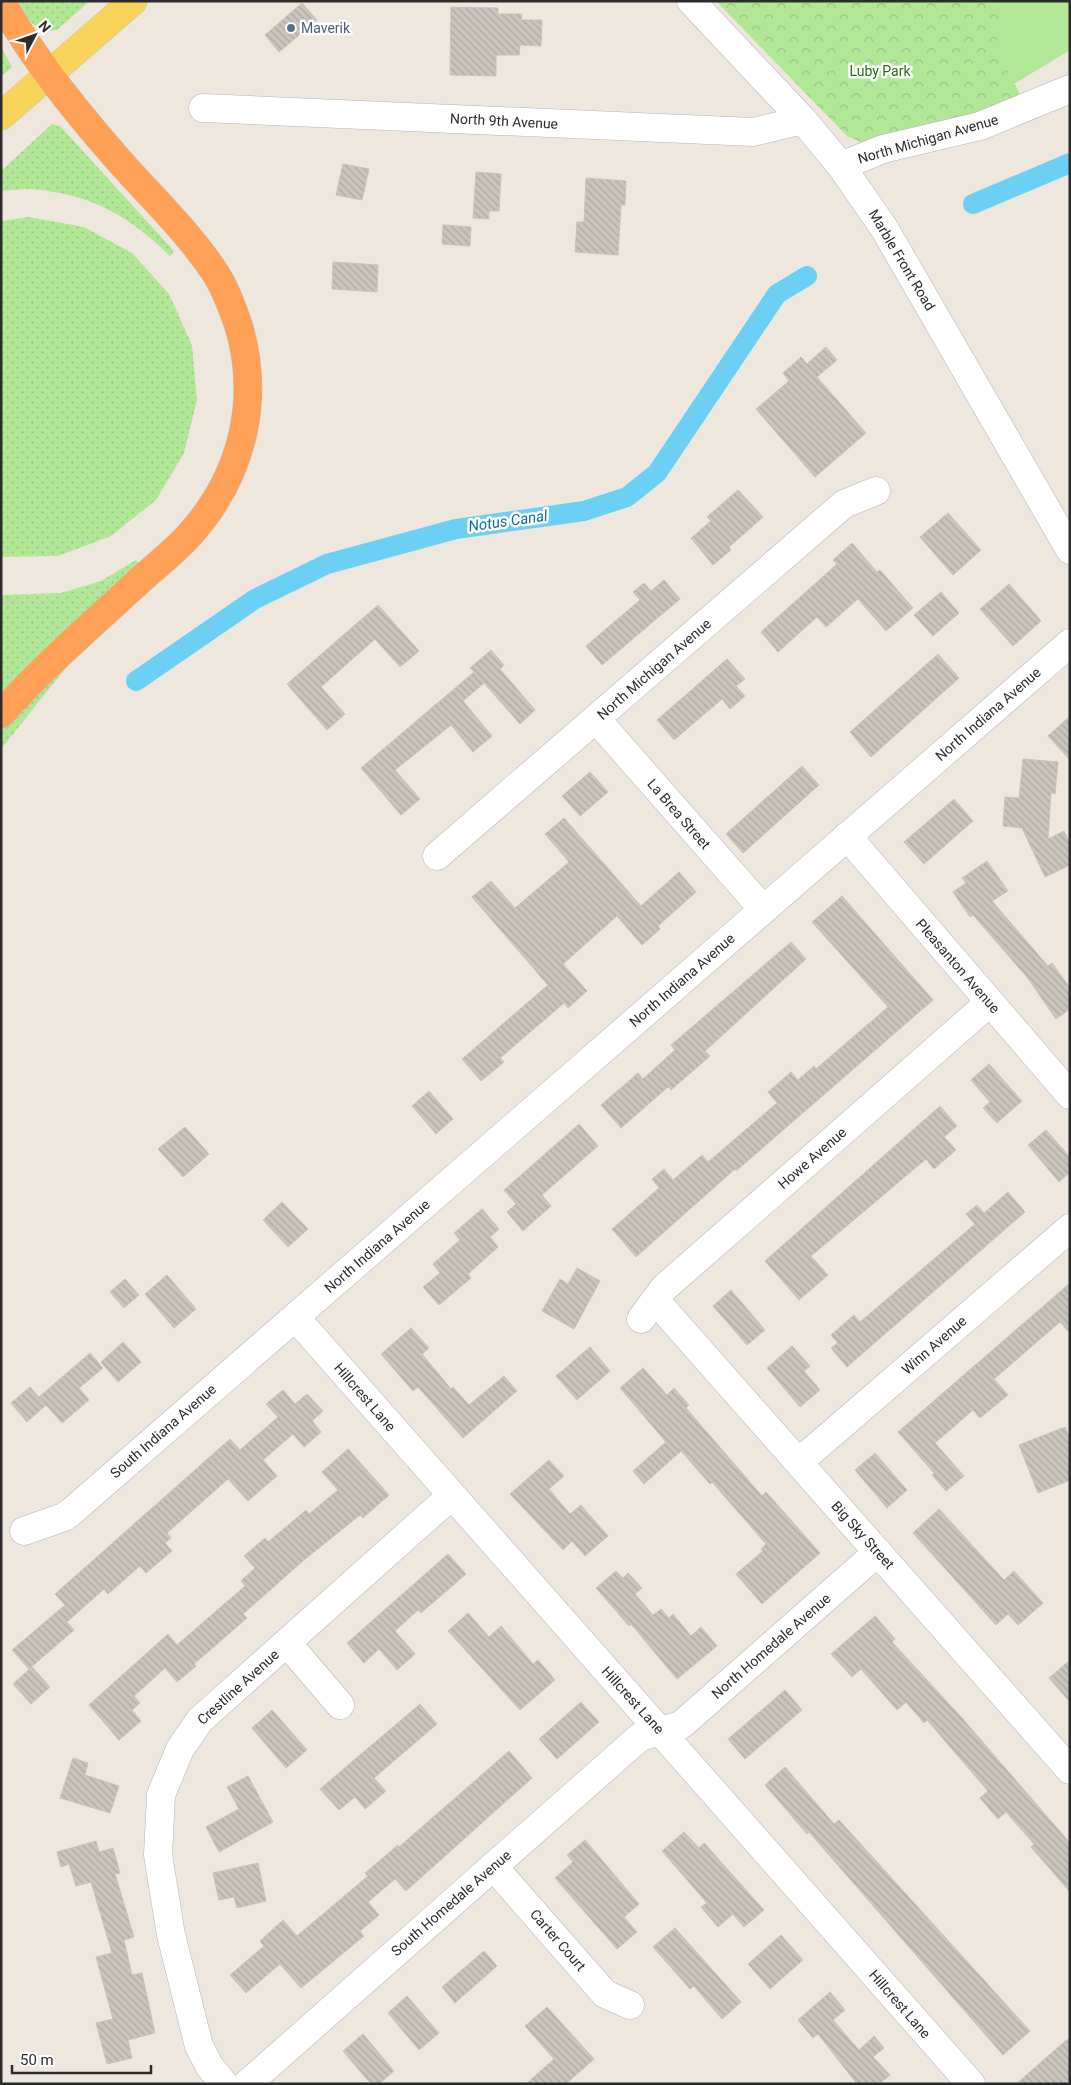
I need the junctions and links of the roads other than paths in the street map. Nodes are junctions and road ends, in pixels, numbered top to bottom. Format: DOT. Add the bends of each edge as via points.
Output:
graph roads {
  1 [pos="1,1"];
  2 [pos="134,1"];
  3 [pos="691,1"];
  4 [pos="49,76"];
  5 [pos="1070,89"];
  6 [pos="203,108"];
  7 [pos="1,116"];
  8 [pos="803,120"];
  9 [pos="841,166"];
  10 [pos="876,490"];
  11 [pos="1070,550"];
  12 [pos="1070,643"];
  13 [pos="1,714"];
  14 [pos="596,719"];
  15 [pos="847,836"];
  16 [pos="437,856"];
  17 [pos="763,909"];
  18 [pos="990,1003"];
  19 [pos="1070,1095"];
  20 [pos="1070,1228"];
  21 [pos="648,1310"];
  22 [pos="295,1316"];
  23 [pos="799,1462"];
  24 [pos="451,1496"];
  25 [pos="24,1531"];
  26 [pos="878,1552"];
  27 [pos="287,1644"];
  28 [pos="340,1705"];
  29 [pos="660,1731"];
  30 [pos="1068,1765"];
  31 [pos="493,1866"];
  32 [pos="630,2005"];
  33 [pos="960,2080"];
  34 [pos="224,2084"];
  35 [pos="247,2084"];
  1 -- 4 [label="highway"];
  2 -- 4 [label="main road"];
  3 -- 8 [label="street, Marble Front Road"];
  4 -- 7 [label="main road"];
  4 -- 13 [label="highway" via="216,273 233,309 245,346 248,415 237,458 223,490 192,533 37,675"];
  5 -- 9 [label="street, North Michigan Avenue" via="980,126 883,149"];
  6 -- 8 [label="street, North 9th Avenue" via="753,132"];
  8 -- 9 [label="street, Marble Front Road"];
  9 -- 11 [label="street, Marble Front Road" via="913,273"];
  10 -- 14 [label="street, North Michigan Avenue" via="844,504"];
  12 -- 15 [label="street, North Indiana Avenue"];
  14 -- 16 [label="street, North Michigan Avenue"];
  14 -- 17 [label="street, La Brea Street"];
  15 -- 17 [label="street, North Indiana Avenue"];
  15 -- 18 [label="street, Pleasanton Avenue"];
  17 -- 22 [label="street, North Indiana Avenue"];
  18 -- 19 [label="street, Pleasanton Avenue"];
  18 -- 21 [label="street, Howe Avenue" via="664,1288"];
  20 -- 23 [label="street, Winn Avenue"];
  21 -- 23 [label="street, Big Sky Street"];
  22 -- 24 [label="street, Hillcrest Lane"];
  22 -- 25 [label="street, South Indiana Avenue" via="64,1517"];
  23 -- 26 [label="street, Big Sky Street"];
  24 -- 27 [label="street, Crestline Avenue"];
  24 -- 29 [label="street, Hillcrest Lane"];
  26 -- 29 [label="street, North Homedale Avenue" via="681,1725"];
  26 -- 30 [label="street, Big Sky Street"];
  27 -- 28 [label="street"];
  27 -- 34 [label="street, Crestline Avenue" via="200,1720 180,1749 161,1795 158,1855 170,1935 199,2046"];
  29 -- 31 [label="street, South Homedale Avenue" via="640,1737"];
  29 -- 33 [label="street, Hillcrest Lane"];
  31 -- 32 [label="street, Carter Court" via="605,1994"];
  31 -- 35 [label="street, South Homedale Avenue"];
}
